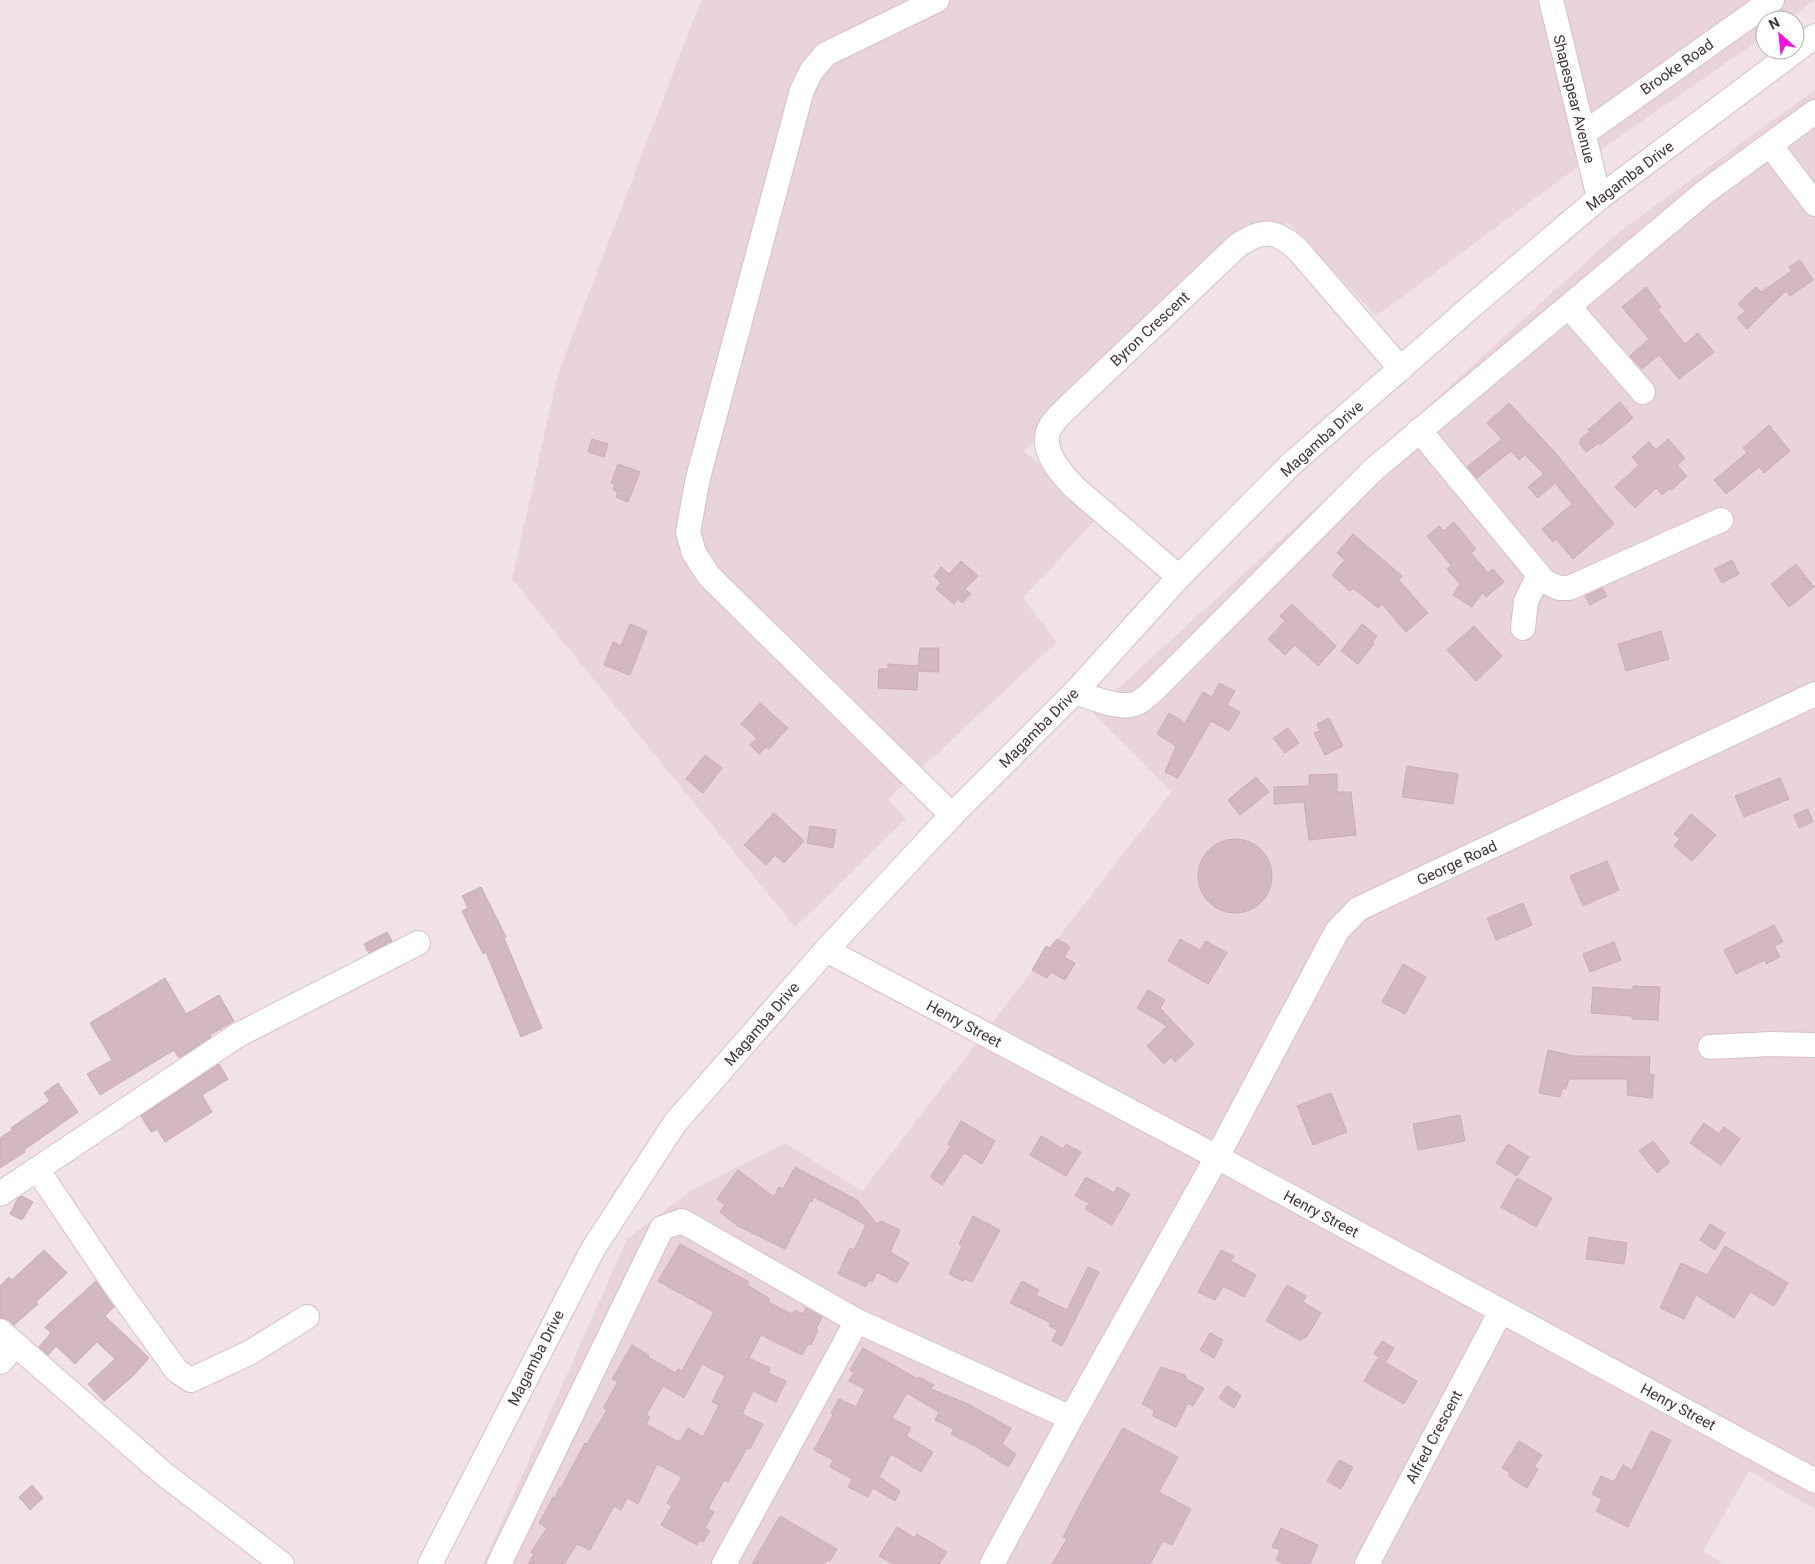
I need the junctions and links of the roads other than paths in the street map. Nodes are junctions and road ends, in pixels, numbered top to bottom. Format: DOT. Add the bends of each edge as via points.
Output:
graph roads {
  1 [pos="937,0"];
  2 [pos="1550,0"];
  3 [pos="1772,0"];
  4 [pos="1815,36"];
  5 [pos="1815,112"];
  6 [pos="1583,134"];
  7 [pos="1770,145"];
  8 [pos="1599,198"];
  9 [pos="1815,204"];
  10 [pos="1569,307"];
  11 [pos="1401,369"];
  12 [pos="1643,392"];
  13 [pos="1419,430"];
  14 [pos="1721,520"];
  15 [pos="1539,575"];
  16 [pos="1179,577"];
  17 [pos="1523,628"];
  18 [pos="1074,692"];
  19 [pos="1815,694"];
  20 [pos="952,815"];
  21 [pos="418,942"];
  22 [pos="826,950"];
  23 [pos="1815,1045"];
  24 [pos="1710,1047"];
  25 [pos="1217,1157"];
  26 [pos="37,1169"];
  27 [pos="0,1194"];
  28 [pos="1501,1311"];
  29 [pos="307,1317"];
  30 [pos="857,1320"];
  31 [pos="5,1346"];
  32 [pos="1071,1418"];
  33 [pos="1815,1481"];
  34 [pos="282,1564"];
  35 [pos="430,1564"];
  36 [pos="499,1564"];
  37 [pos="724,1564"];
  38 [pos="992,1564"];
  39 [pos="1367,1564"];
  1 -- 20 [label="street" via="826,54 812,70 800,100 698,478 688,532 694,553 709,576"];
  2 -- 6 [label="street, Shapespear Avenue"];
  3 -- 6 [label="street, Brooke Road"];
  4 -- 8 [label="street, Magamba Drive"];
  5 -- 7 [label="street"];
  6 -- 8 [label="street, Shapespear Avenue"];
  7 -- 9 [label="street"];
  7 -- 10 [label="street" via="1705,192"];
  8 -- 11 [label="street, Magamba Drive"];
  10 -- 12 [label="street"];
  10 -- 13 [label="street"];
  11 -- 16 [label="street, Magamba Drive" via="1290,465"];
  11 -- 16 [label="street, Byron Crescent" via="1286,239 1276,234 1263,234 1237,246 1066,409 1048,432 1051,456 1060,472"];
  13 -- 15 [label="street"];
  13 -- 18 [label="street" via="1342,499 1156,688 1137,703 1118,706"];
  14 -- 15 [label="street" via="1569,588 1559,588"];
  15 -- 17 [label="street" via="1526,601"];
  16 -- 18 [label="street, Magamba Drive"];
  18 -- 20 [label="street, Magamba Drive"];
  19 -- 25 [label="street, George Road" via="1358,908 1337,931"];
  20 -- 22 [label="street, Magamba Drive"];
  21 -- 26 [label="street" via="238,1034"];
  22 -- 25 [label="street, Henry Street"];
  22 -- 35 [label="street, Magamba Drive" via="675,1123 592,1248"];
  23 -- 24 [label="street"];
  25 -- 28 [label="street, Henry Street"];
  25 -- 32 [label="street, George Road"];
  26 -- 27 [label="street"];
  26 -- 29 [label="street" via="177,1371 192,1380 249,1353"];
  28 -- 33 [label="street, Henry Street"];
  28 -- 39 [label="street, Alfred Crescent"];
  30 -- 32 [label="street"];
  30 -- 36 [label="street" via="682,1221 662,1228"];
  30 -- 37 [label="street"];
  31 -- 34 [label="street"];
  32 -- 38 [label="street, George Road"];
}
